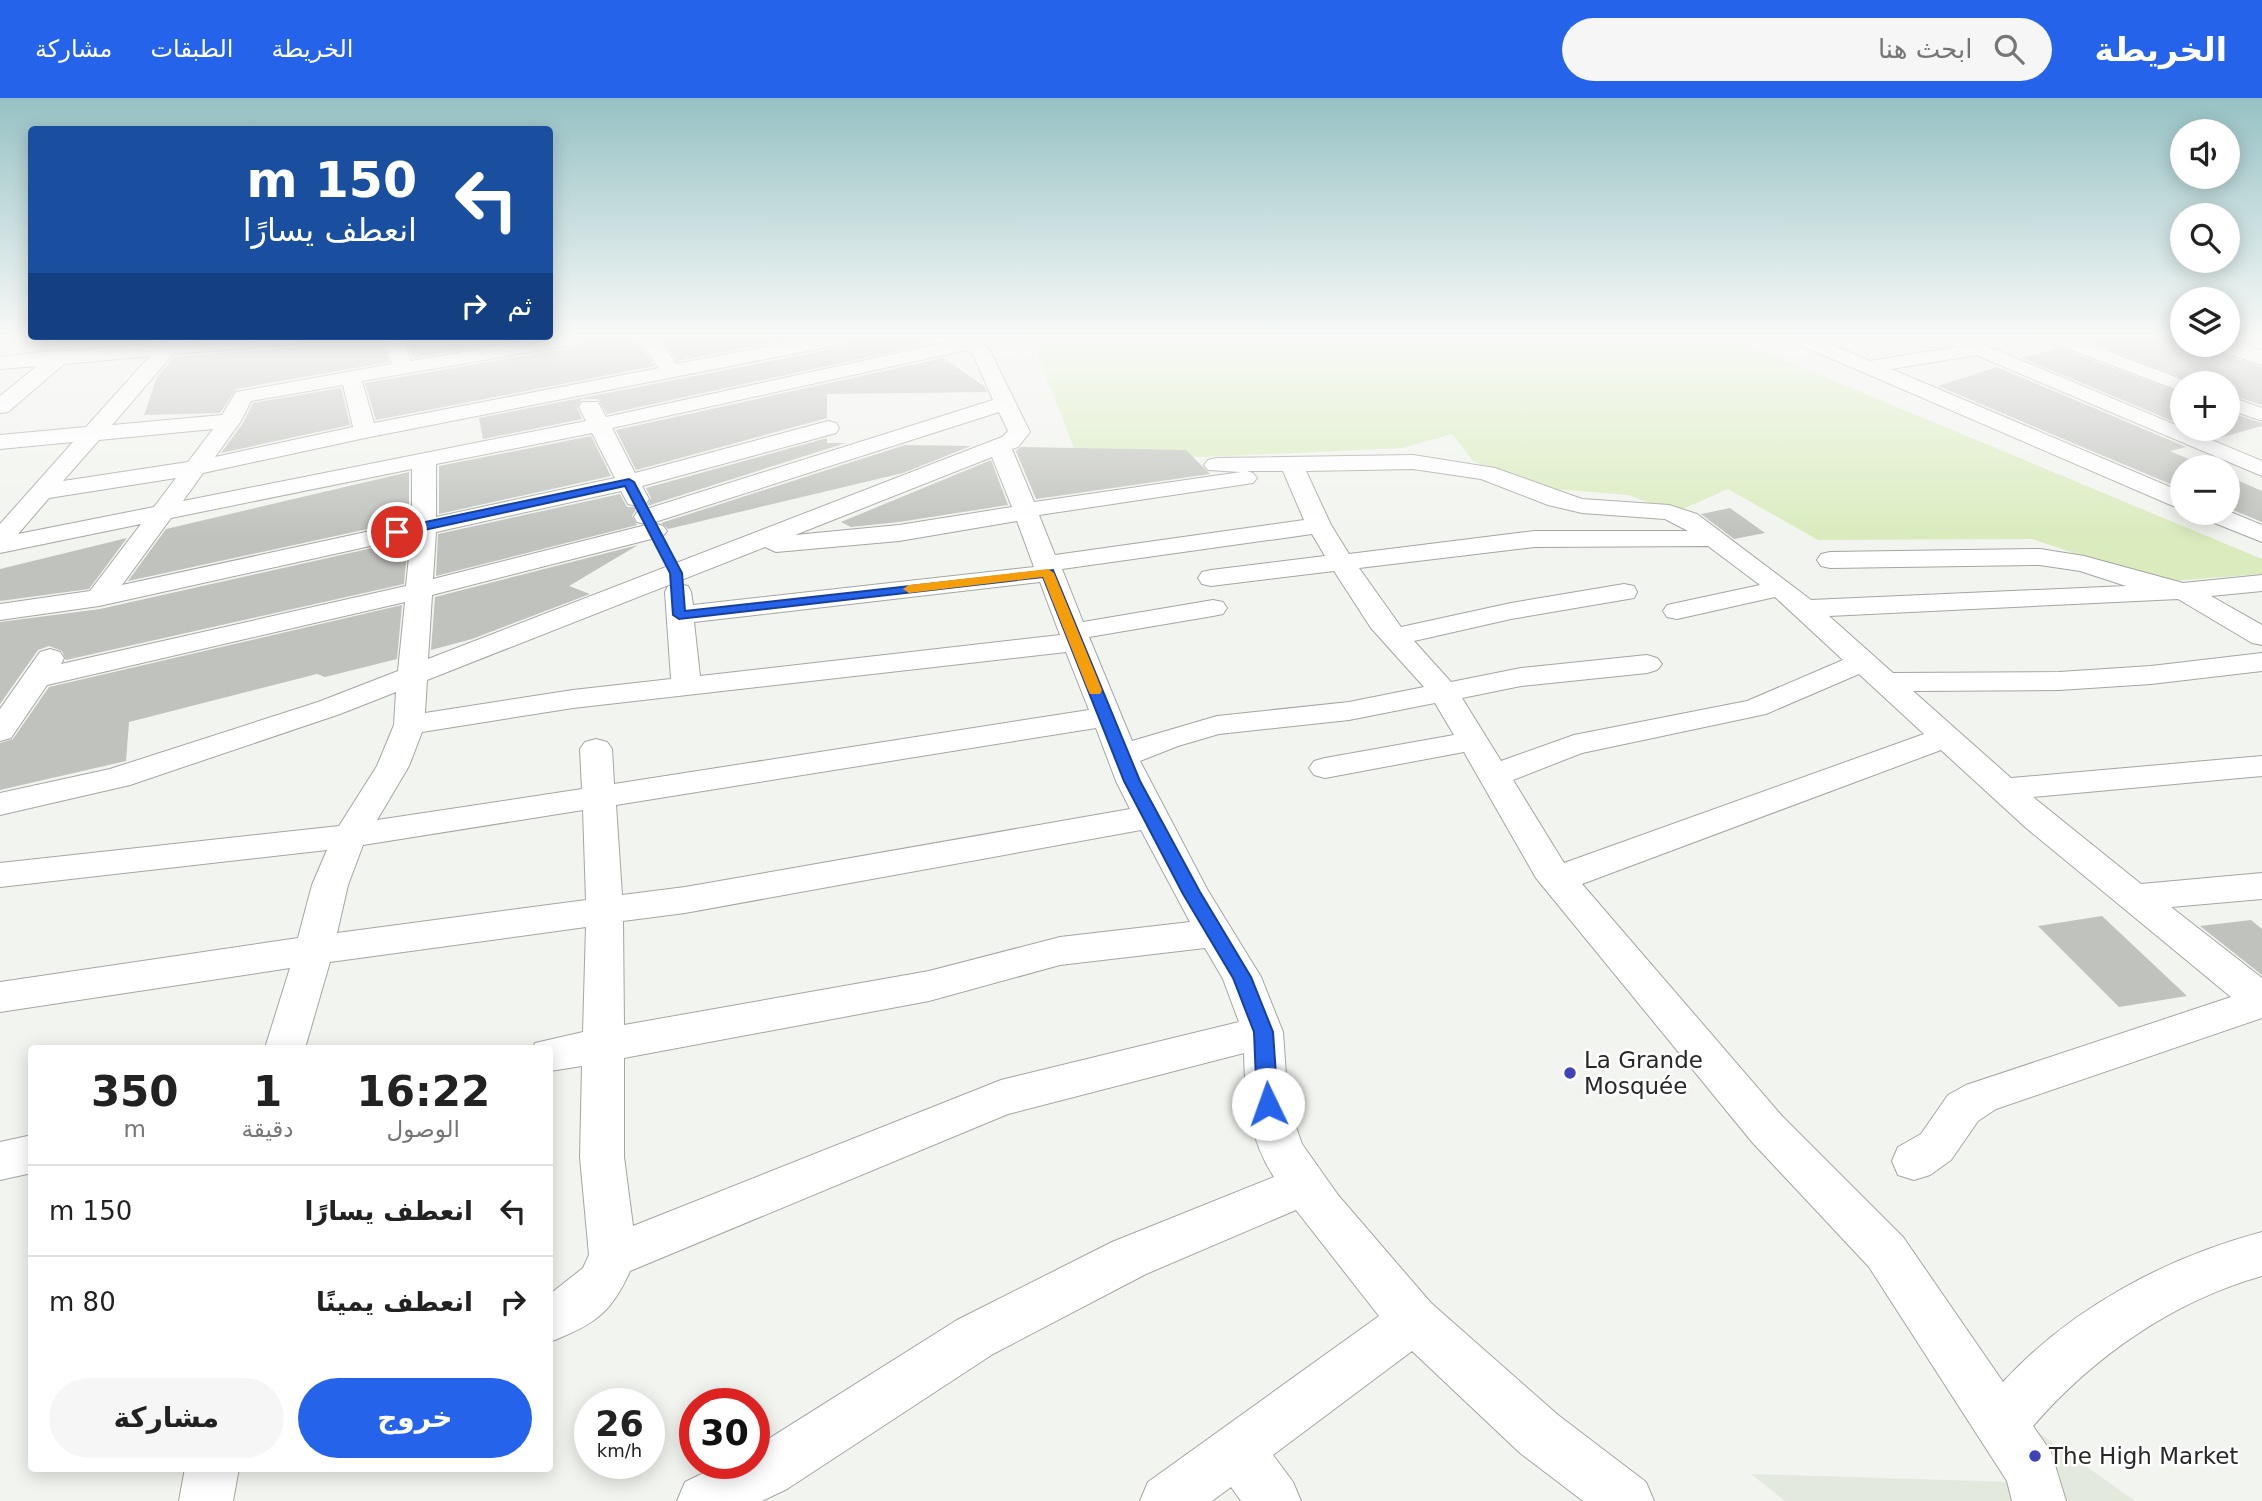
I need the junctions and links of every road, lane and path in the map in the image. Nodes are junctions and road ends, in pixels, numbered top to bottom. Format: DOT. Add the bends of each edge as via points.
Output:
graph roads {
  1 [pos="120,403"];
  2 [pos="239,403"];
  3 [pos="358,403"];
  4 [pos="509,403"];
  5 [pos="588,403"];
  6 [pos="694,403"];
  7 [pos="804,403"];
  8 [pos="1005,403"];
  9 [pos="1006,403"];
  10 [pos="1954,403"];
  11 [pos="2107,403"];
  12 [pos="2240,407"];
  13 [pos="2262,415"];
  14 [pos="229,421"];
  15 [pos="598,425"];
  16 [pos="828,428"];
  17 [pos="365,432"];
  18 [pos="94,433"];
  19 [pos="0,442"];
  20 [pos="2262,444"];
  21 [pos="1000,447"];
  22 [pos="850,453"];
  23 [pos="2224,453"];
  24 [pos="424,460"];
  25 [pos="1216,465"];
  26 [pos="196,468"];
  27 [pos="1292,469"];
  28 [pos="2262,469"];
  29 [pos="629,482"];
  30 [pos="889,489"];
  31 [pos="40,492"];
  32 [pos="2170,495"];
  33 [pos="1026,511"];
  34 [pos="161,513"];
  35 [pos="650,524"];
  36 [pos="1319,525"];
  37 [pos="2240,525"];
  38 [pos="424,526"];
  39 [pos="2262,534"];
  40 [pos="1714,538"];
  41 [pos="0,539"];
  42 [pos="0,545"];
  43 [pos="740,547"];
  44 [pos="1341,561"];
  45 [pos="1829,561"];
  46 [pos="1046,569"];
  47 [pos="676,573"];
  48 [pos="1211,578"];
  49 [pos="2262,583"];
  50 [pos="418,590"];
  51 [pos="2183,591"];
  52 [pos="1624,592"];
  53 [pos="99,598"];
  54 [pos="1792,598"];
  55 [pos="1213,608"];
  56 [pos="1677,611"];
  57 [pos="0,612"];
  58 [pos="679,615"];
  59 [pos="1073,637"];
  60 [pos="1394,637"];
  61 [pos="2262,637"];
  62 [pos="56,650"];
  63 [pos="2262,662"];
  64 [pos="1647,664"];
  65 [pos="1874,672"];
  66 [pos="411,676"];
  67 [pos="37,678"];
  68 [pos="686,686"];
  69 [pos="1444,692"];
  70 [pos="1106,717"];
  71 [pos="409,725"];
  72 [pos="0,731"];
  73 [pos="1945,737"];
  74 [pos="1472,741"];
  75 [pos="596,749"];
  76 [pos="1122,757"];
  77 [pos="2262,766"];
  78 [pos="1325,768"];
  79 [pos="1493,776"];
  80 [pos="2003,789"];
  81 [pos="599,795"];
  82 [pos="0,804"];
  83 [pos="1150,817"];
  84 [pos="350,836"];
  85 [pos="0,875"];
  86 [pos="1558,879"];
  87 [pos="2262,886"];
  88 [pos="2136,897"];
  89 [pos="605,910"];
  90 [pos="1216,933"];
  91 [pos="314,950"];
  92 [pos="0,998"];
  93 [pos="2262,1001"];
  94 [pos="1263,1032"];
  95 [pos="604,1044"];
  96 [pos="286,1045"];
  97 [pos="553,1054"];
  98 [pos="28,1155"];
  99 [pos="0,1161"];
  100 [pos="1914,1161"];
  101 [pos="1305,1185"];
  102 [pos="2262,1254"];
  103 [pos="613,1256"];
  104 [pos="553,1317"];
  105 [pos="1414,1320"];
  106 [pos="2001,1423"];
  107 [pos="1237,1450"];
  108 [pos="211,1472"];
  109 [pos="206,1501"];
  110 [pos="704,1501"];
  111 [pos="1167,1501"];
  112 [pos="1275,1501"];
  113 [pos="1627,1501"];
  114 [pos="2039,1501"];
  1 -- 18 [label="street"];
  2 -- 14 [label="street"];
  3 -- 17 [label="street"];
  4 -- 17 [label="street"];
  5 -- 15 [label="street"];
  6 -- 15 [label="street"];
  7 -- 16 [label="street"];
  8 -- 22 [label="street"];
  9 -- 21 [label="street" via="1019,432"];
  10 -- 32 [label="street"];
  11 -- 23 [label="street"];
  12 -- 13 [label="street"];
  14 -- 18 [label="street"];
  14 -- 26 [label="street"];
  15 -- 24 [label="street"];
  15 -- 29 [label="street"];
  16 -- 22 [label="street"];
  16 -- 29 [label="street"];
  17 -- 26 [label="street"];
  18 -- 19 [label="street"];
  18 -- 31 [label="street"];
  20 -- 23 [label="street"];
  21 -- 30 [label="street"];
  21 -- 33 [label="street"];
  22 -- 30 [label="street"];
  22 -- 35 [label="street"];
  23 -- 28 [label="street"];
  24 -- 34 [label="street"];
  24 -- 38 [label="street"];
  25 -- 27 [label="street"];
  26 -- 31 [label="street"];
  26 -- 34 [label="street"];
  27 -- 33 [label="street"];
  27 -- 36 [label="street"];
  27 -- 40 [label="street" via="1413,462 1453,467 1487,473 1582,506 1678,514"];
  29 -- 35 [label="street"];
  29 -- 38 [label="street"];
  30 -- 43 [label="street"];
  31 -- 41 [label="street"];
  33 -- 43 [label="street" via="899,533"];
  33 -- 46 [label="street"];
  34 -- 42 [label="street"];
  34 -- 53 [label="street"];
  35 -- 47 [label="street"];
  35 -- 50 [label="street"];
  36 -- 44 [label="street"];
  36 -- 46 [label="street"];
  37 -- 39 [label="street"];
  38 -- 50 [label="street"];
  38 -- 53 [label="street"];
  40 -- 44 [label="street" via="1535,539"];
  40 -- 54 [label="street"];
  43 -- 47 [label="street"];
  44 -- 48 [label="street"];
  44 -- 60 [label="street"];
  45 -- 51 [label="street" via="2040,557"];
  46 -- 58 [label="street"];
  46 -- 59 [label="street"];
  47 -- 58 [label="street"];
  47 -- 66 [label="street"];
  49 -- 51 [label="street"];
  50 -- 66 [label="street"];
  50 -- 67 [label="street"];
  51 -- 54 [label="street"];
  51 -- 61 [label="street"];
  52 -- 60 [label="street"];
  53 -- 57 [label="street"];
  54 -- 56 [label="street"];
  54 -- 65 [label="street"];
  55 -- 59 [label="street"];
  58 -- 68 [label="street"];
  59 -- 68 [label="street"];
  59 -- 70 [label="street"];
  60 -- 69 [label="street"];
  62 -- 67 [label="street"];
  63 -- 65 [label="street" via="2059,681"];
  64 -- 69 [label="street" via="1521,677"];
  65 -- 73 [label="street"];
  65 -- 79 [label="street" via="1755,708 1574,745"];
  66 -- 71 [label="street"];
  66 -- 82 [label="street" via="118,778"];
  67 -- 72 [label="street"];
  68 -- 71 [label="street"];
  69 -- 74 [label="street"];
  69 -- 76 [label="street" via="1349,711 1217,725"];
  70 -- 76 [label="street"];
  70 -- 81 [label="street"];
  71 -- 84 [label="street" via="393,766"];
  73 -- 80 [label="street"];
  73 -- 86 [label="street"];
  74 -- 78 [label="street"];
  74 -- 79 [label="street"];
  75 -- 81 [label="street"];
  76 -- 83 [label="street"];
  77 -- 80 [label="street"];
  79 -- 86 [label="street"];
  80 -- 88 [label="street"];
  81 -- 84 [label="street"];
  81 -- 89 [label="street"];
  83 -- 89 [label="street" via="685,900"];
  83 -- 90 [label="street"];
  84 -- 85 [label="street"];
  84 -- 91 [label="street" via="330,885"];
  86 -- 106 [label="street" via="1767,1129 1886,1252"];
  87 -- 88 [label="street"];
  88 -- 93 [label="street"];
  89 -- 91 [label="street"];
  89 -- 95 [label="street"];
  90 -- 94 [label="street" via="1242,977"];
  90 -- 95 [label="street" via="1060,951 929,986"];
  91 -- 92 [label="street"];
  91 -- 96 [label="street"];
  93 -- 100 [label="street" via="1981,1097 1963,1108 1936,1147"];
  94 -- 101 [label="street" via="1268,1104 1283,1153"];
  94 -- 103 [label="street" via="1001,1098"];
  95 -- 97 [label="street"];
  95 -- 103 [label="street" via="602,1157"];
  98 -- 99 [label="street"];
  101 -- 105 [label="street"];
  101 -- 110 [label="street" via="1129,1258 975,1337 768,1469"];
  102 -- 106 [label="street" via="2226,1262 2143,1303 2056,1366"];
  103 -- 104 [label="street" via="600,1284"];
  105 -- 107 [label="street"];
  105 -- 113 [label="street" via="1539,1434"];
  106 -- 114 [label="street" via="2032,1471"];
  107 -- 111 [label="street"];
  107 -- 112 [label="street"];
  108 -- 109 [label="street"];
}
